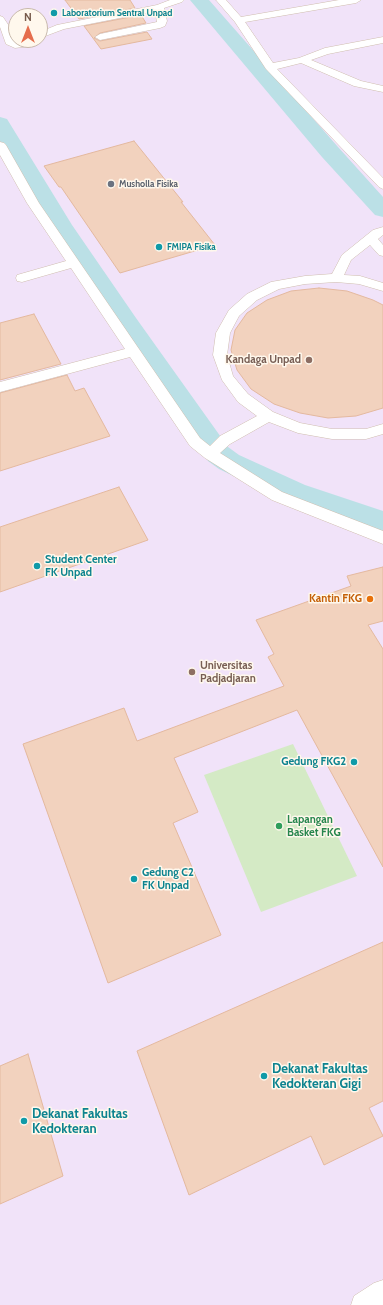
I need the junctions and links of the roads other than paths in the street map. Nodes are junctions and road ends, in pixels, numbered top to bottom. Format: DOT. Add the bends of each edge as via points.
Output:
graph roads {
  1 [pos="179,0"];
  2 [pos="221,0"];
  3 [pos="356,0"];
  4 [pos="159,6"];
  5 [pos="0,19"];
  6 [pos="239,20"];
  7 [pos="48,32"];
  8 [pos="100,37"];
  9 [pos="4,39"];
  10 [pos="383,40"];
  11 [pos="302,60"];
  12 [pos="270,68"];
  13 [pos="383,89"];
  14 [pos="0,145"];
  15 [pos="383,185"];
  16 [pos="376,234"];
  17 [pos="383,252"];
  18 [pos="75,263"];
  19 [pos="22,278"];
  20 [pos="336,278"];
  21 [pos="383,287"];
  22 [pos="134,351"];
  23 [pos="0,387"];
  24 [pos="268,416"];
  25 [pos="383,429"];
  26 [pos="210,454"];
  27 [pos="383,538"];
  28 [pos="383,1292"];
  29 [pos="363,1305"];
  1 -- 4 [label="lane"];
  2 -- 6 [label="lane"];
  3 -- 6 [label="lane"];
  4 -- 7 [label="lane"];
  4 -- 8 [label="lane" via="161,24"];
  5 -- 9 [label="lane" via="8,32"];
  6 -- 12 [label="lane"];
  10 -- 11 [label="lane" via="325,51"];
  11 -- 12 [label="lane"];
  11 -- 13 [label="lane" via="358,84"];
  12 -- 15 [label="lane"];
  14 -- 18 [label="lane" via="33,203"];
  16 -- 17 [label="lane"];
  16 -- 20 [label="lane" via="346,258"];
  18 -- 19 [label="lane"];
  18 -- 22 [label="lane"];
  20 -- 21 [label="lane" via="360,280"];
  20 -- 24 [label="lane" via="276,285 252,297 234,314 223,333 220,355 227,377 243,398"];
  22 -- 23 [label="lane"];
  22 -- 26 [label="lane" via="195,442"];
  24 -- 25 [label="lane" via="298,428 332,434 366,434"];
  24 -- 26 [label="lane" via="226,440"];
  26 -- 27 [label="lane" via="277,496"];
  28 -- 29 [label="lane"];
}
